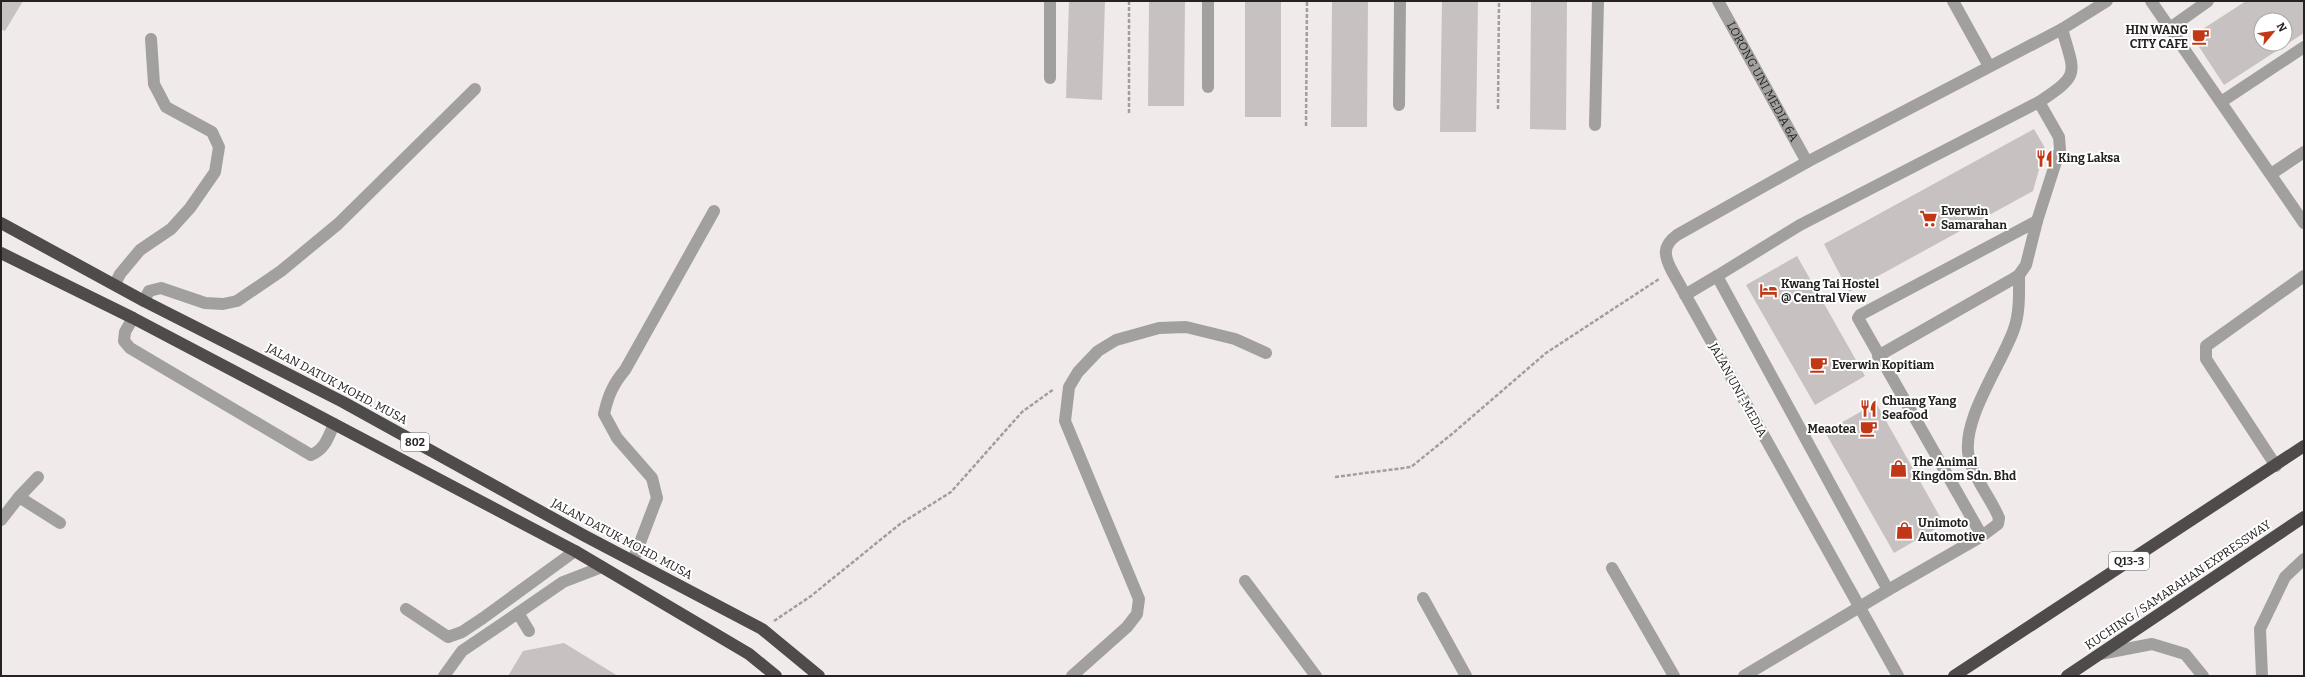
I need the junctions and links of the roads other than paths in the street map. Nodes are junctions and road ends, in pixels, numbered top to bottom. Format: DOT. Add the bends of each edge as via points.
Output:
graph roads {
  1 [pos="1050,1"];
  2 [pos="1208,1"];
  3 [pos="1400,1"];
  4 [pos="1598,1"];
  5 [pos="1718,1"];
  6 [pos="1953,1"];
  7 [pos="2107,1"];
  8 [pos="2151,1"];
  9 [pos="2208,1"];
  10 [pos="2170,28"];
  11 [pos="2062,29"];
  12 [pos="151,39"];
  13 [pos="2304,48"];
  14 [pos="1989,66"];
  15 [pos="1050,78"];
  16 [pos="1208,87"];
  17 [pos="475,89"];
  18 [pos="2039,102"];
  19 [pos="2221,102"];
  20 [pos="1399,105"];
  21 [pos="1595,125"];
  22 [pos="2304,152"];
  23 [pos="1807,162"];
  24 [pos="2270,174"];
  25 [pos="714,211"];
  26 [pos="2037,221"];
  27 [pos="1,223"];
  28 [pos="2304,223"];
  29 [pos="1,253"];
  30 [pos="2020,275"];
  31 [pos="1717,276"];
  32 [pos="2304,276"];
  33 [pos="115,284"];
  34 [pos="1685,295"];
  35 [pos="144,301"];
  36 [pos="133,318"];
  37 [pos="1266,353"];
  38 [pos="1878,356"];
  39 [pos="334,424"];
  40 [pos="2304,446"];
  41 [pos="2276,466"];
  42 [pos="38,477"];
  43 [pos="18,497"];
  44 [pos="2304,517"];
  45 [pos="1,520"];
  46 [pos="60,523"];
  47 [pos="1982,536"];
  48 [pos="575,551"];
  49 [pos="2304,559"];
  50 [pos="633,561"];
  51 [pos="602,567"];
  52 [pos="1612,568"];
  53 [pos="1246,581"];
  54 [pos="1888,590"];
  55 [pos="1423,598"];
  56 [pos="1859,608"];
  57 [pos="406,609"];
  58 [pos="518,612"];
  59 [pos="529,632"];
  60 [pos="2100,654"];
  61 [pos="444,676"];
  62 [pos="776,676"];
  63 [pos="819,676"];
  64 [pos="1072,676"];
  65 [pos="1316,676"];
  66 [pos="1466,676"];
  67 [pos="1674,676"];
  68 [pos="1744,676"];
  69 [pos="1898,676"];
  70 [pos="1954,676"];
  71 [pos="2067,676"];
  72 [pos="2203,676"];
  73 [pos="2262,676"];
  1 -- 15 [label="street"];
  2 -- 16 [label="street"];
  3 -- 20 [label="street"];
  4 -- 21 [label="street"];
  5 -- 23 [label="street, LORONG UNI MEDIA 6A"];
  6 -- 14 [label="street"];
  7 -- 11 [label="street"];
  8 -- 10 [label="street"];
  9 -- 10 [label="street"];
  10 -- 19 [label="street"];
  11 -- 14 [label="street"];
  11 -- 18 [label="street" via="2073,65 2071,76 2065,85"];
  12 -- 33 [label="street" via="154,84 166,107 212,132 219,147 215,172 194,204 171,229 140,250"];
  13 -- 19 [label="street"];
  14 -- 23 [label="street"];
  17 -- 35 [label="street" via="338,224 281,271 237,302 205,303 161,288 149,291"];
  18 -- 26 [label="street" via="2059,137 2060,149"];
  18 -- 31 [label="street" via="1800,225"];
  19 -- 24 [label="street"];
  22 -- 24 [label="street"];
  23 -- 34 [label="street, JALAN UNI-MEDIA" via="1669,242 1665,250 1666,260"];
  24 -- 28 [label="street"];
  25 -- 50 [label="street" via="625,370 613,384 607,400 604,414 617,438 652,478 657,498"];
  26 -- 30 [label="street" via="2026,265"];
  26 -- 38 [label="street" via="1860,315 1858,322"];
  27 -- 33 [label="highway, JALAN DATUK MOHD. MUSA / 802"];
  29 -- 36 [label="highway, 802"];
  30 -- 38 [label="street"];
  30 -- 47 [label="street" via="2019,308 2014,329 1989,381 1969,432 1969,457 1999,518 1998,524"];
  31 -- 34 [label="street"];
  31 -- 54 [label="street" via="1793,420"];
  32 -- 41 [label="street" via="2206,346 2206,359"];
  33 -- 35 [label="highway, JALAN DATUK MOHD. MUSA / 802"];
  34 -- 56 [label="street, JALAN UNI-MEDIA"];
  35 -- 50 [label="highway, JALAN DATUK MOHD. MUSA / 802" via="343,402"];
  36 -- 39 [label="highway, 802"];
  36 -- 39 [label="street" via="124,340 130,348 307,453 311,455 320,452"];
  37 -- 64 [label="street" via="1235,338 1186,327 1160,328 1116,340 1098,351 1078,372 1069,387 1064,421 1129,570 1139,599 1137,614 1127,627"];
  38 -- 47 [label="street"];
  39 -- 48 [label="highway, 802"];
  40 -- 41 [label="highway, Q13-3"];
  41 -- 70 [label="highway, Q13-3"];
  42 -- 43 [label="street"];
  43 -- 45 [label="street"];
  43 -- 46 [label="street"];
  44 -- 60 [label="highway, KUCHING / SAMARAHAN EXPRESSWAY"];
  47 -- 54 [label="street"];
  48 -- 51 [label="highway, 802"];
  48 -- 57 [label="street" via="483,618 462,632 448,637"];
  49 -- 73 [label="street" via="2285,577 2260,629"];
  50 -- 63 [label="highway, JALAN DATUK MOHD. MUSA / 802" via="762,629"];
  51 -- 58 [label="street" via="563,582"];
  51 -- 62 [label="highway, 802" via="749,654"];
  52 -- 67 [label="street"];
  53 -- 65 [label="street"];
  54 -- 56 [label="street"];
  55 -- 66 [label="street"];
  56 -- 68 [label="street"];
  56 -- 69 [label="street, JALAN UNI-MEDIA"];
  58 -- 59 [label="street"];
  58 -- 61 [label="street" via="462,652"];
  60 -- 71 [label="highway, KUCHING / SAMARAHAN EXPRESSWAY"];
  60 -- 72 [label="street" via="2152,644 2185,654"];
}
